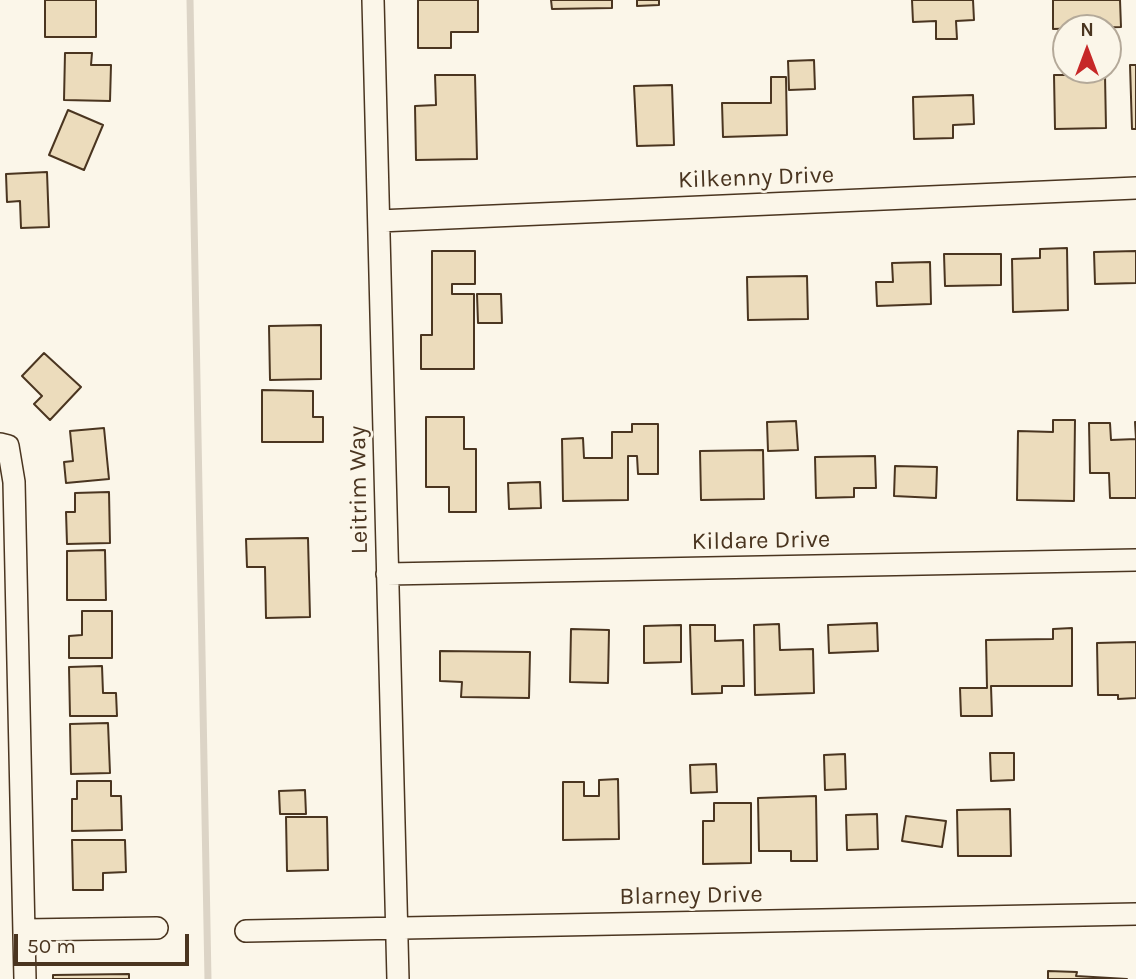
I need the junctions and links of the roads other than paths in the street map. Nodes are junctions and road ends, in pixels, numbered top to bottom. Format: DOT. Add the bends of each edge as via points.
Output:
graph roads {
  1 [pos="373,0"];
  2 [pos="1136,188"];
  3 [pos="379,220"];
  4 [pos="0,444"];
  5 [pos="1136,559"];
  6 [pos="387,574"];
  7 [pos="1136,914"];
  8 [pos="157,928"];
  9 [pos="397,928"];
  10 [pos="24,930"];
  11 [pos="246,931"];
  12 [pos="25,979"];
  13 [pos="398,979"];
  1 -- 3 [label="street, Leitrim Way"];
  2 -- 3 [label="street, Kilkenny Drive"];
  3 -- 6 [label="street, Leitrim Way"];
  4 -- 10 [label="street" via="8,446 12,471"];
  5 -- 6 [label="street, Kildare Drive"];
  6 -- 9 [label="street, Leitrim Way"];
  7 -- 9 [label="street, Blarney Drive"];
  8 -- 10 [label="street"];
  9 -- 11 [label="street, Blarney Drive"];
  9 -- 13 [label="street, Leitrim Way"];
  10 -- 12 [label="street"];
}
